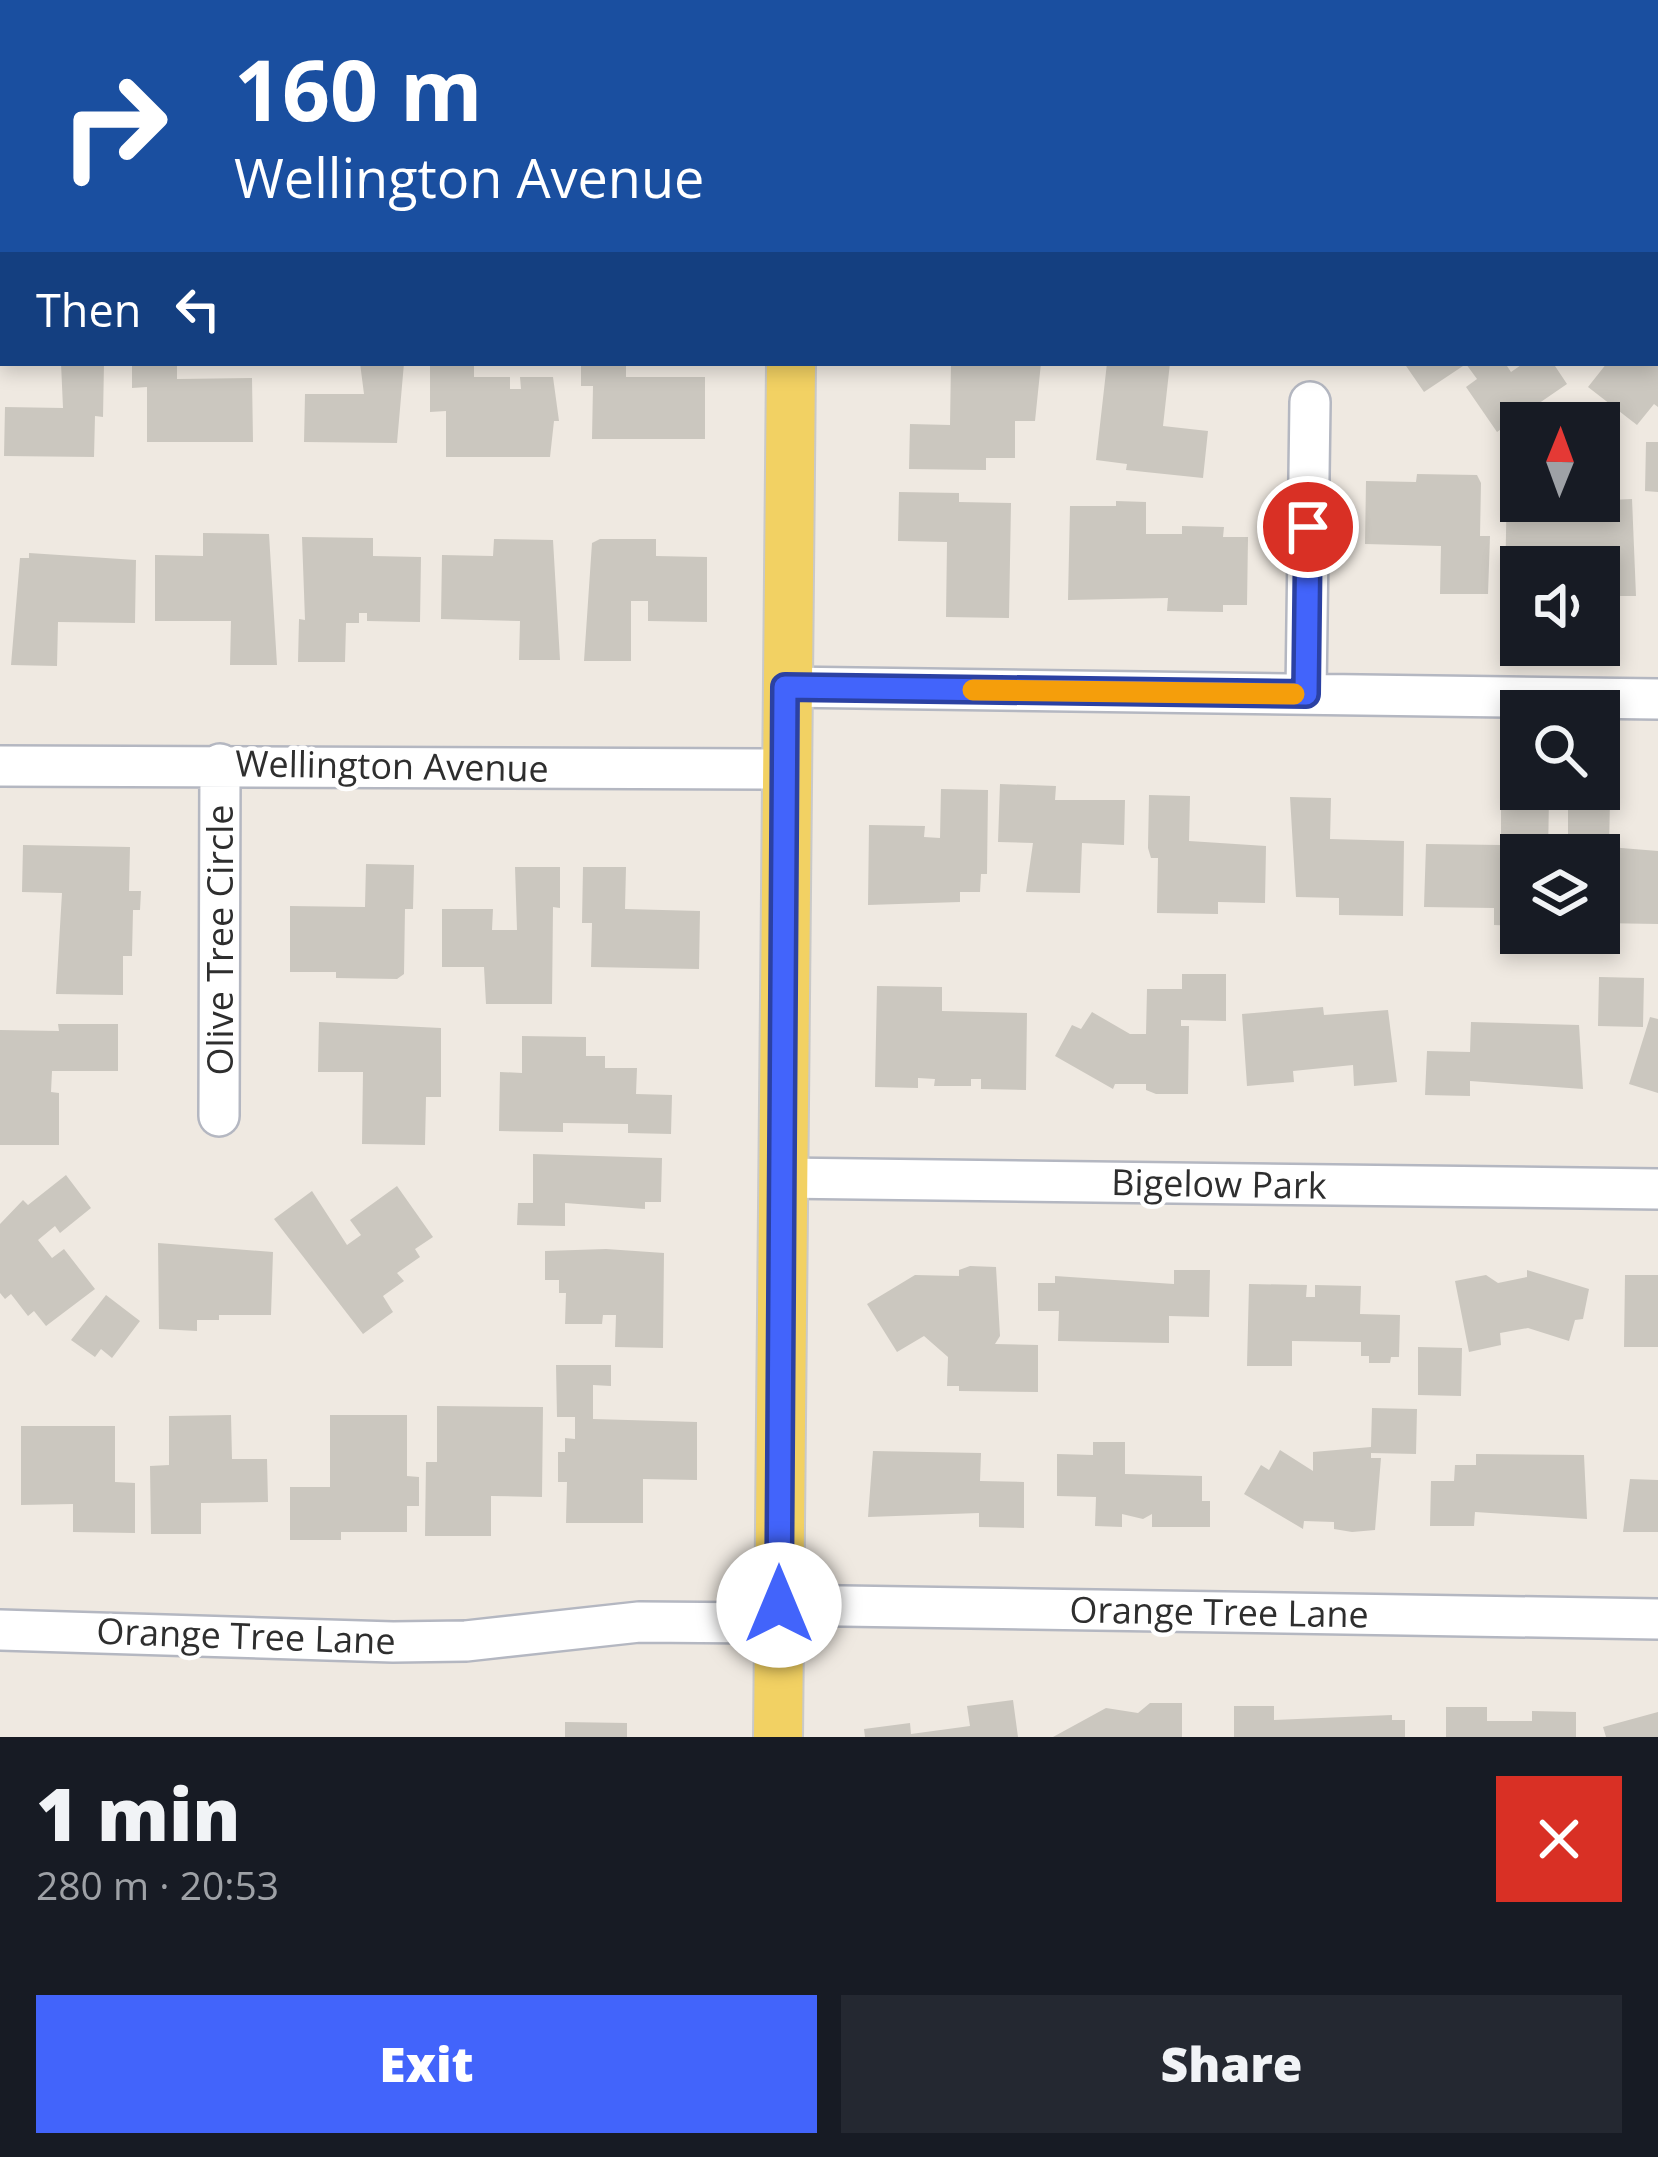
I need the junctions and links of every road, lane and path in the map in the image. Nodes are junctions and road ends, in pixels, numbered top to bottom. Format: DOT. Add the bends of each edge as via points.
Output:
graph roads {
  1 [pos="791,366"];
  2 [pos="1310,402"];
  3 [pos="785,687"];
  4 [pos="1306,694"];
  5 [pos="1658,699"];
  6 [pos="220,764"];
  7 [pos="0,766"];
  8 [pos="784,770"];
  9 [pos="219,1116"];
  10 [pos="781,1178"];
  11 [pos="1658,1190"];
  12 [pos="779,1614"];
  13 [pos="1658,1619"];
  14 [pos="0,1630"];
  15 [pos="778,1737"];
  1 -- 3 [label="main road"];
  2 -- 4 [label="street"];
  3 -- 4 [label="street"];
  3 -- 8 [label="main road"];
  4 -- 5 [label="street"];
  6 -- 7 [label="street, Wellington Avenue"];
  6 -- 8 [label="street, Wellington Avenue"];
  6 -- 9 [label="street, Olive Tree Circle"];
  8 -- 10 [label="main road"];
  10 -- 11 [label="street, Bigelow Park"];
  10 -- 12 [label="main road"];
  12 -- 13 [label="street, Orange Tree Lane"];
  12 -- 14 [label="street, Orange Tree Lane" via="466,1641"];
  12 -- 15 [label="main road"];
}
